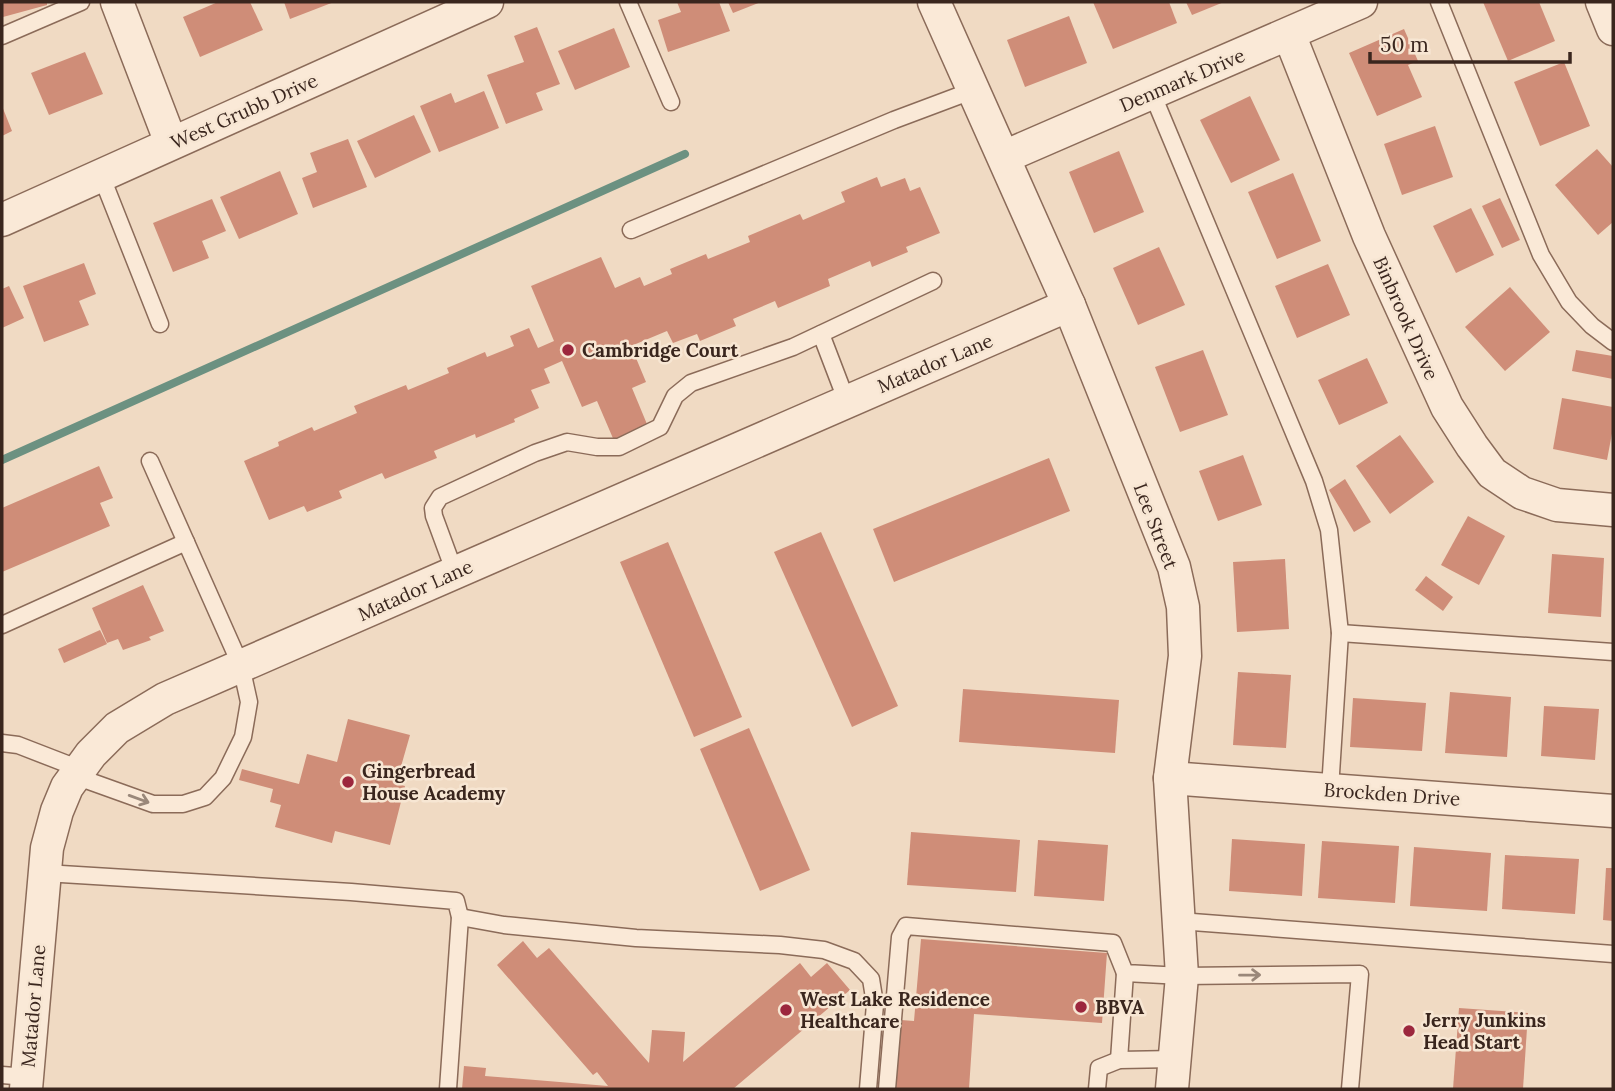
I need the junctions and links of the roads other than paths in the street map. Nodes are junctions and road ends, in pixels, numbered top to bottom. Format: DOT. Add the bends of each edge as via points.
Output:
graph roads {
  1 [pos="81,2"];
  2 [pos="117,2"];
  3 [pos="487,2"];
  4 [pos="628,2"];
  5 [pos="1361,2"];
  6 [pos="1439,2"];
  7 [pos="1602,2"];
  8 [pos="939,3"];
  9 [pos="1613,29"];
  10 [pos="1289,34"];
  11 [pos="2,36"];
  12 [pos="974,90"];
  13 [pos="1152,93"];
  14 [pos="671,102"];
  15 [pos="171,144"];
  16 [pos="1004,157"];
  17 [pos="101,175"];
  18 [pos="2,220"];
  19 [pos="631,230"];
  20 [pos="933,281"];
  21 [pos="1069,305"];
  22 [pos="160,324"];
  23 [pos="821,334"];
  24 [pos="1613,342"];
  25 [pos="847,402"];
  26 [pos="150,461"];
  27 [pos="1613,510"];
  28 [pos="186,542"];
  29 [pos="454,573"];
  30 [pos="2,625"];
  31 [pos="1340,633"];
  32 [pos="1613,652"];
  33 [pos="242,666"];
  34 [pos="2,743"];
  35 [pos="77,773"];
  36 [pos="1170,778"];
  37 [pos="1330,789"];
  38 [pos="1613,811"];
  39 [pos="45,873"];
  40 [pos="460,917"];
  41 [pos="1179,921"];
  42 [pos="1613,954"];
  43 [pos="1125,973"];
  44 [pos="1182,976"];
  45 [pos="1119,1060"];
  46 [pos="1173,1074"];
  47 [pos="18,1081"];
  48 [pos="448,1089"];
  49 [pos="869,1089"];
  50 [pos="887,1089"];
  51 [pos="1097,1089"];
  52 [pos="1350,1089"];
  1 -- 11 [label="lane"];
  2 -- 15 [label="street"];
  3 -- 15 [label="street, West Grubb Drive"];
  4 -- 14 [label="lane"];
  5 -- 10 [label="street, Denmark Drive"];
  6 -- 24 [label="lane" via="1541,255 1569,302"];
  7 -- 9 [label="street"];
  8 -- 12 [label="street, Lee Street"];
  10 -- 13 [label="street, Denmark Drive"];
  10 -- 27 [label="street, Binbrook Drive" via="1369,236 1447,407 1472,446 1492,473 1522,494 1557,505"];
  12 -- 16 [label="street, Lee Street"];
  12 -- 19 [label="lane"];
  13 -- 16 [label="street, Denmark Drive"];
  13 -- 31 [label="lane" via="1314,481 1329,530"];
  15 -- 17 [label="street, West Grubb Drive"];
  16 -- 21 [label="street, Lee Street"];
  17 -- 18 [label="street, West Grubb Drive"];
  17 -- 22 [label="lane"];
  20 -- 23 [label="lane"];
  21 -- 25 [label="street, Matador Lane"];
  21 -- 36 [label="street, Lee Street" via="1174,567 1183,607 1185,656"];
  23 -- 25 [label="lane"];
  23 -- 29 [label="lane" via="691,383 675,396 660,427 619,447 567,442 440,497 434,516"];
  25 -- 29 [label="street, Matador Lane"];
  26 -- 28 [label="lane"];
  28 -- 30 [label="lane"];
  28 -- 33 [label="lane"];
  29 -- 33 [label="street, Matador Lane"];
  31 -- 32 [label="lane"];
  31 -- 37 [label="lane"];
  33 -- 35 [label="street, Matador Lane" via="165,699 117,728"];
  35 -- 33 [label="lane, one-way" via="153,804 183,804 205,797 223,778 243,737 249,702"];
  34 -- 35 [label="lane" via="18,745"];
  35 -- 39 [label="street, Matador Lane" via="57,811"];
  36 -- 37 [label="street, Brockden Drive"];
  36 -- 41 [label="street, Lee Street"];
  37 -- 38 [label="street, Brockden Drive"];
  39 -- 40 [label="lane" via="456,901"];
  39 -- 47 [label="street, Matador Lane"];
  40 -- 48 [label="lane"];
  40 -- 49 [label="lane" via="636,938 824,950 854,961 872,979 875,1004"];
  41 -- 42 [label="lane"];
  41 -- 44 [label="street, Lee Street"];
  43 -- 44 [label="lane"];
  43 -- 45 [label="lane"];
  43 -- 50 [label="lane" via="1113,943 906,926 900,937"];
  44 -- 46 [label="street, Lee Street"];
  44 -- 52 [label="lane, one-way" via="1360,974"];
  45 -- 46 [label="lane"];
  45 -- 51 [label="lane" via="1099,1068"];
}
